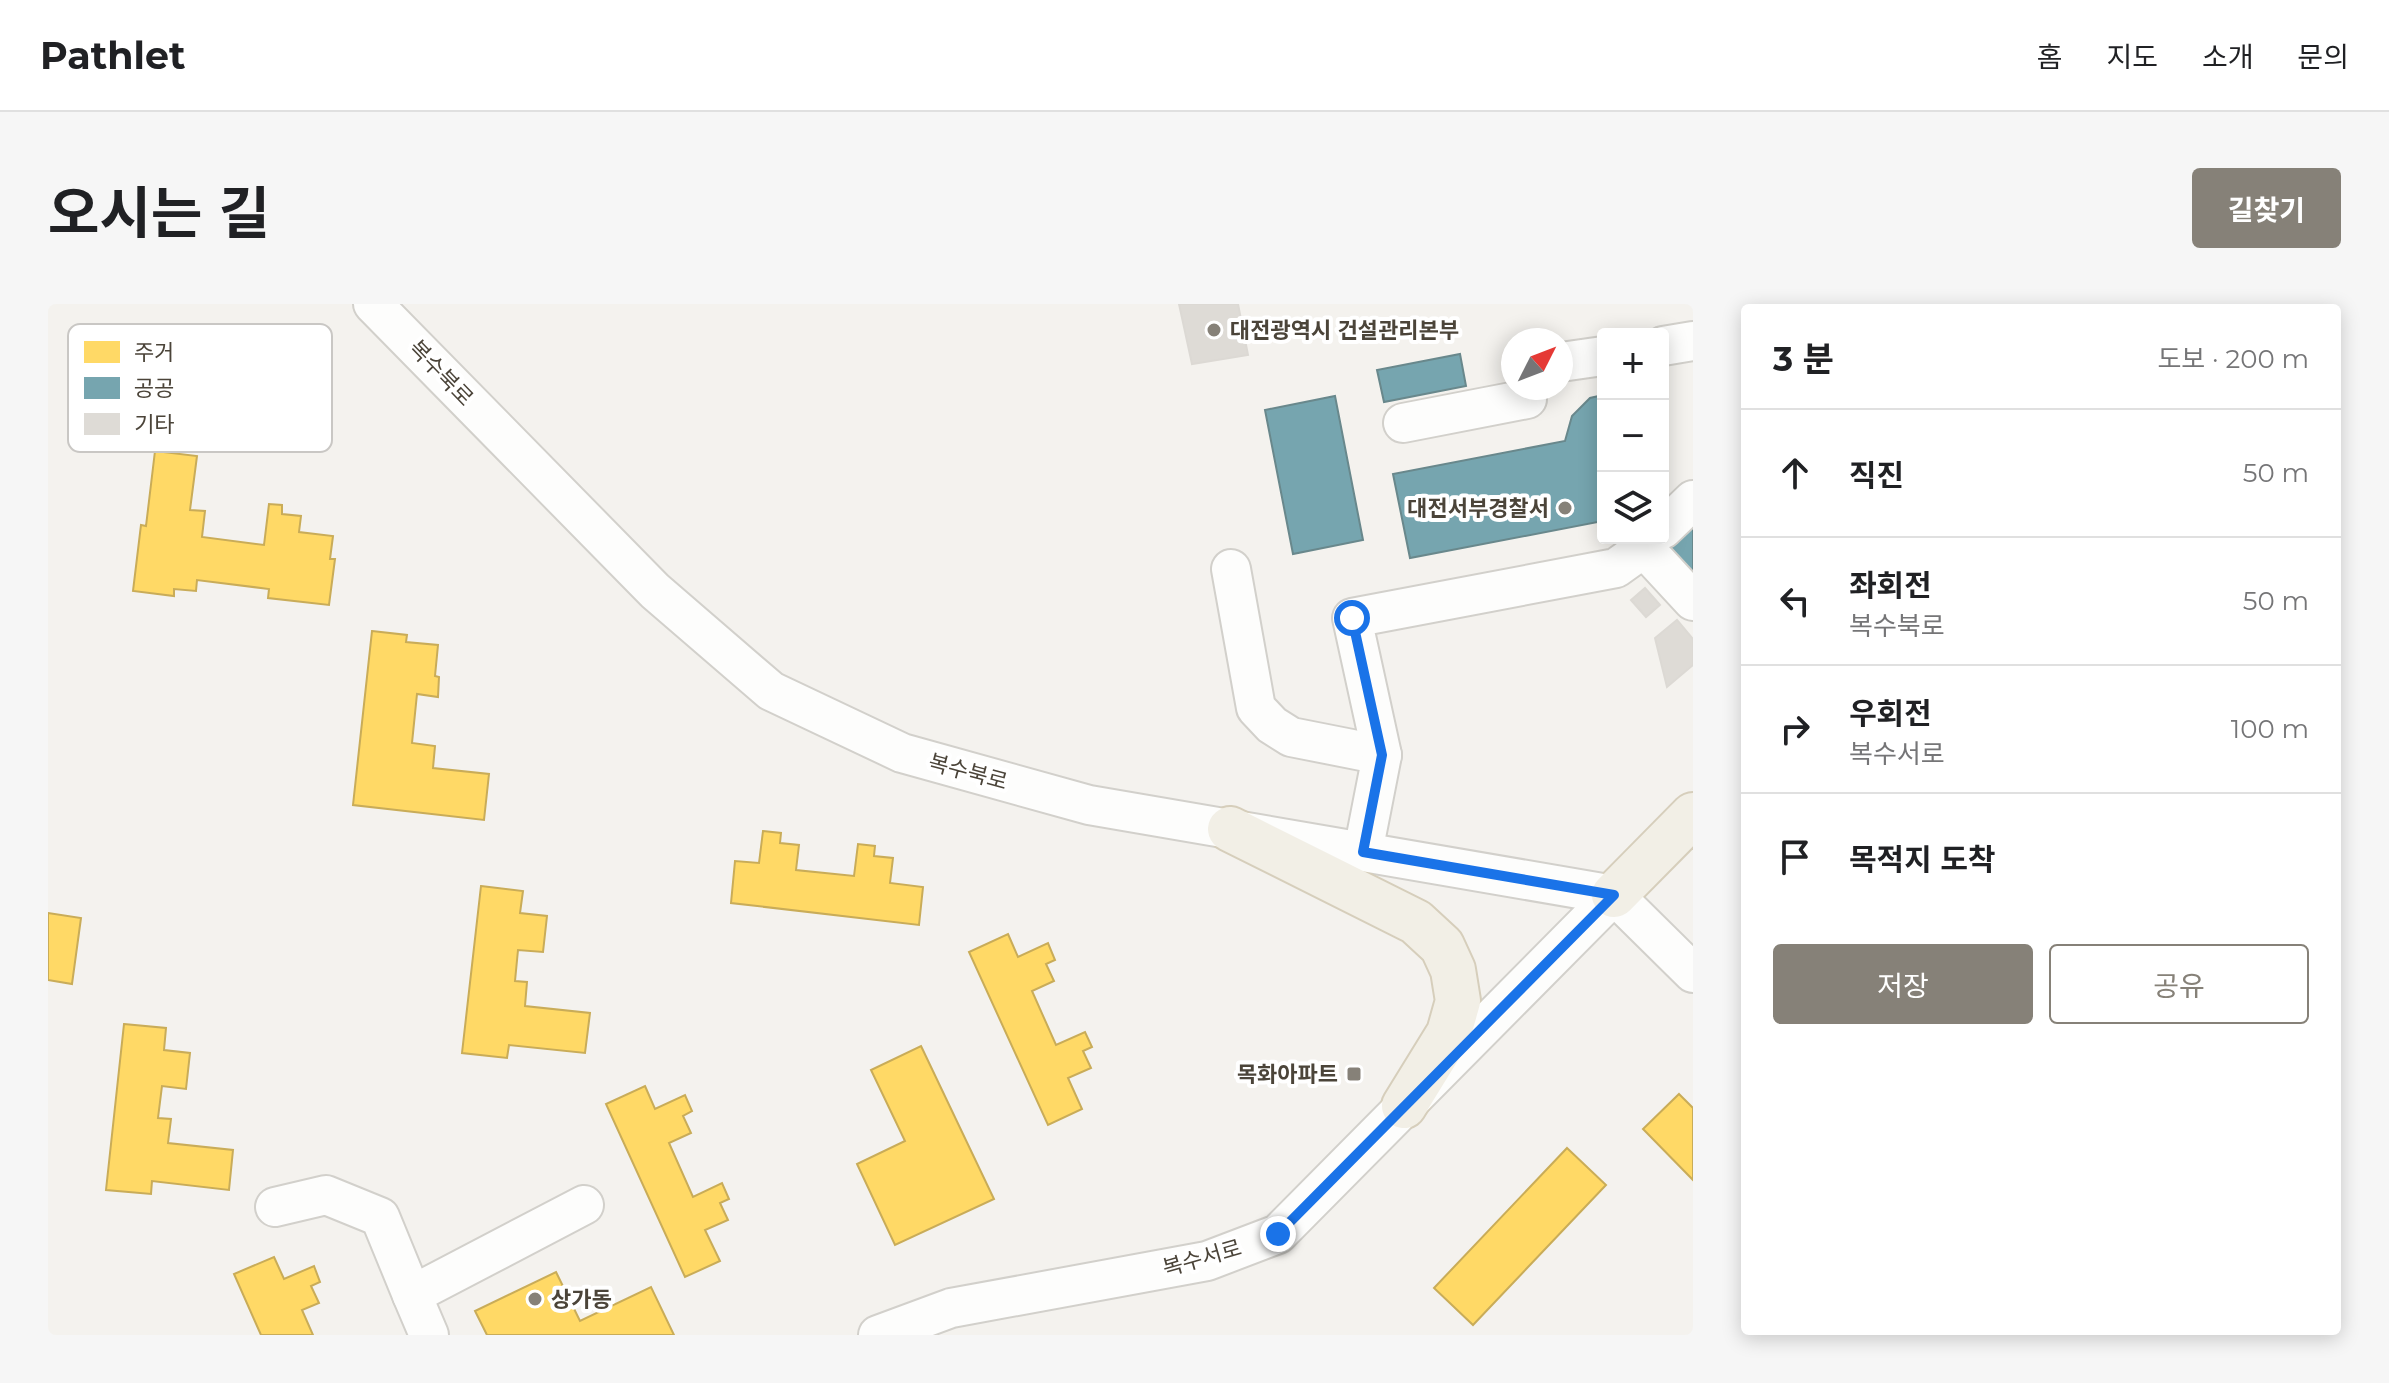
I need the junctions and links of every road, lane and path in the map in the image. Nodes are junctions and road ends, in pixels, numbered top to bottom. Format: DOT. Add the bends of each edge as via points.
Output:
graph roads {
  1 [pos="373,304"];
  2 [pos="1693,341"];
  3 [pos="1669,345"];
  4 [pos="1597,357"];
  5 [pos="1573,360"];
  6 [pos="1522,400"];
  7 [pos="1403,423"];
  8 [pos="1693,500"];
  9 [pos="1669,523"];
  10 [pos="1646,544"];
  11 [pos="1658,544"];
  12 [pos="1231,569"];
  13 [pos="1693,601"];
  14 [pos="1382,755"];
  15 [pos="1693,815"];
  16 [pos="1230,829"];
  17 [pos="1363,852"];
  18 [pos="1614,895"];
  19 [pos="1693,973"];
  20 [pos="1404,1106"];
  21 [pos="584,1205"];
  22 [pos="275,1207"];
  23 [pos="412,1295"];
  24 [pos="429,1335"];
  25 [pos="878,1335"];
  1 -- 16 [label="street, 복수북로" via="655,591 771,691 902,753 1089,805"];
  2 -- 3 [label="street"];
  4 -- 5 [label="street"];
  6 -- 7 [label="street"];
  8 -- 9 [label="street"];
  10 -- 14 [label="street" via="1616,568 1352,618"];
  11 -- 13 [label="street"];
  12 -- 14 [label="street" via="1256,708 1291,737"];
  14 -- 17 [label="street"];
  15 -- 18 [label="main road, 복수서로"];
  16 -- 17 [label="street, 복수북로"];
  16 -- 20 [label="main road" via="1416,922 1442,946 1458,1001 1449,1033"];
  17 -- 18 [label="street, 복수북로"];
  18 -- 19 [label="street"];
  18 -- 20 [label="street, 복수서로"];
  20 -- 25 [label="street, 복수서로" via="1278,1234 1207,1261 951,1308"];
  21 -- 23 [label="street"];
  22 -- 23 [label="street" via="326,1195 380,1217"];
  23 -- 24 [label="street"];
}
